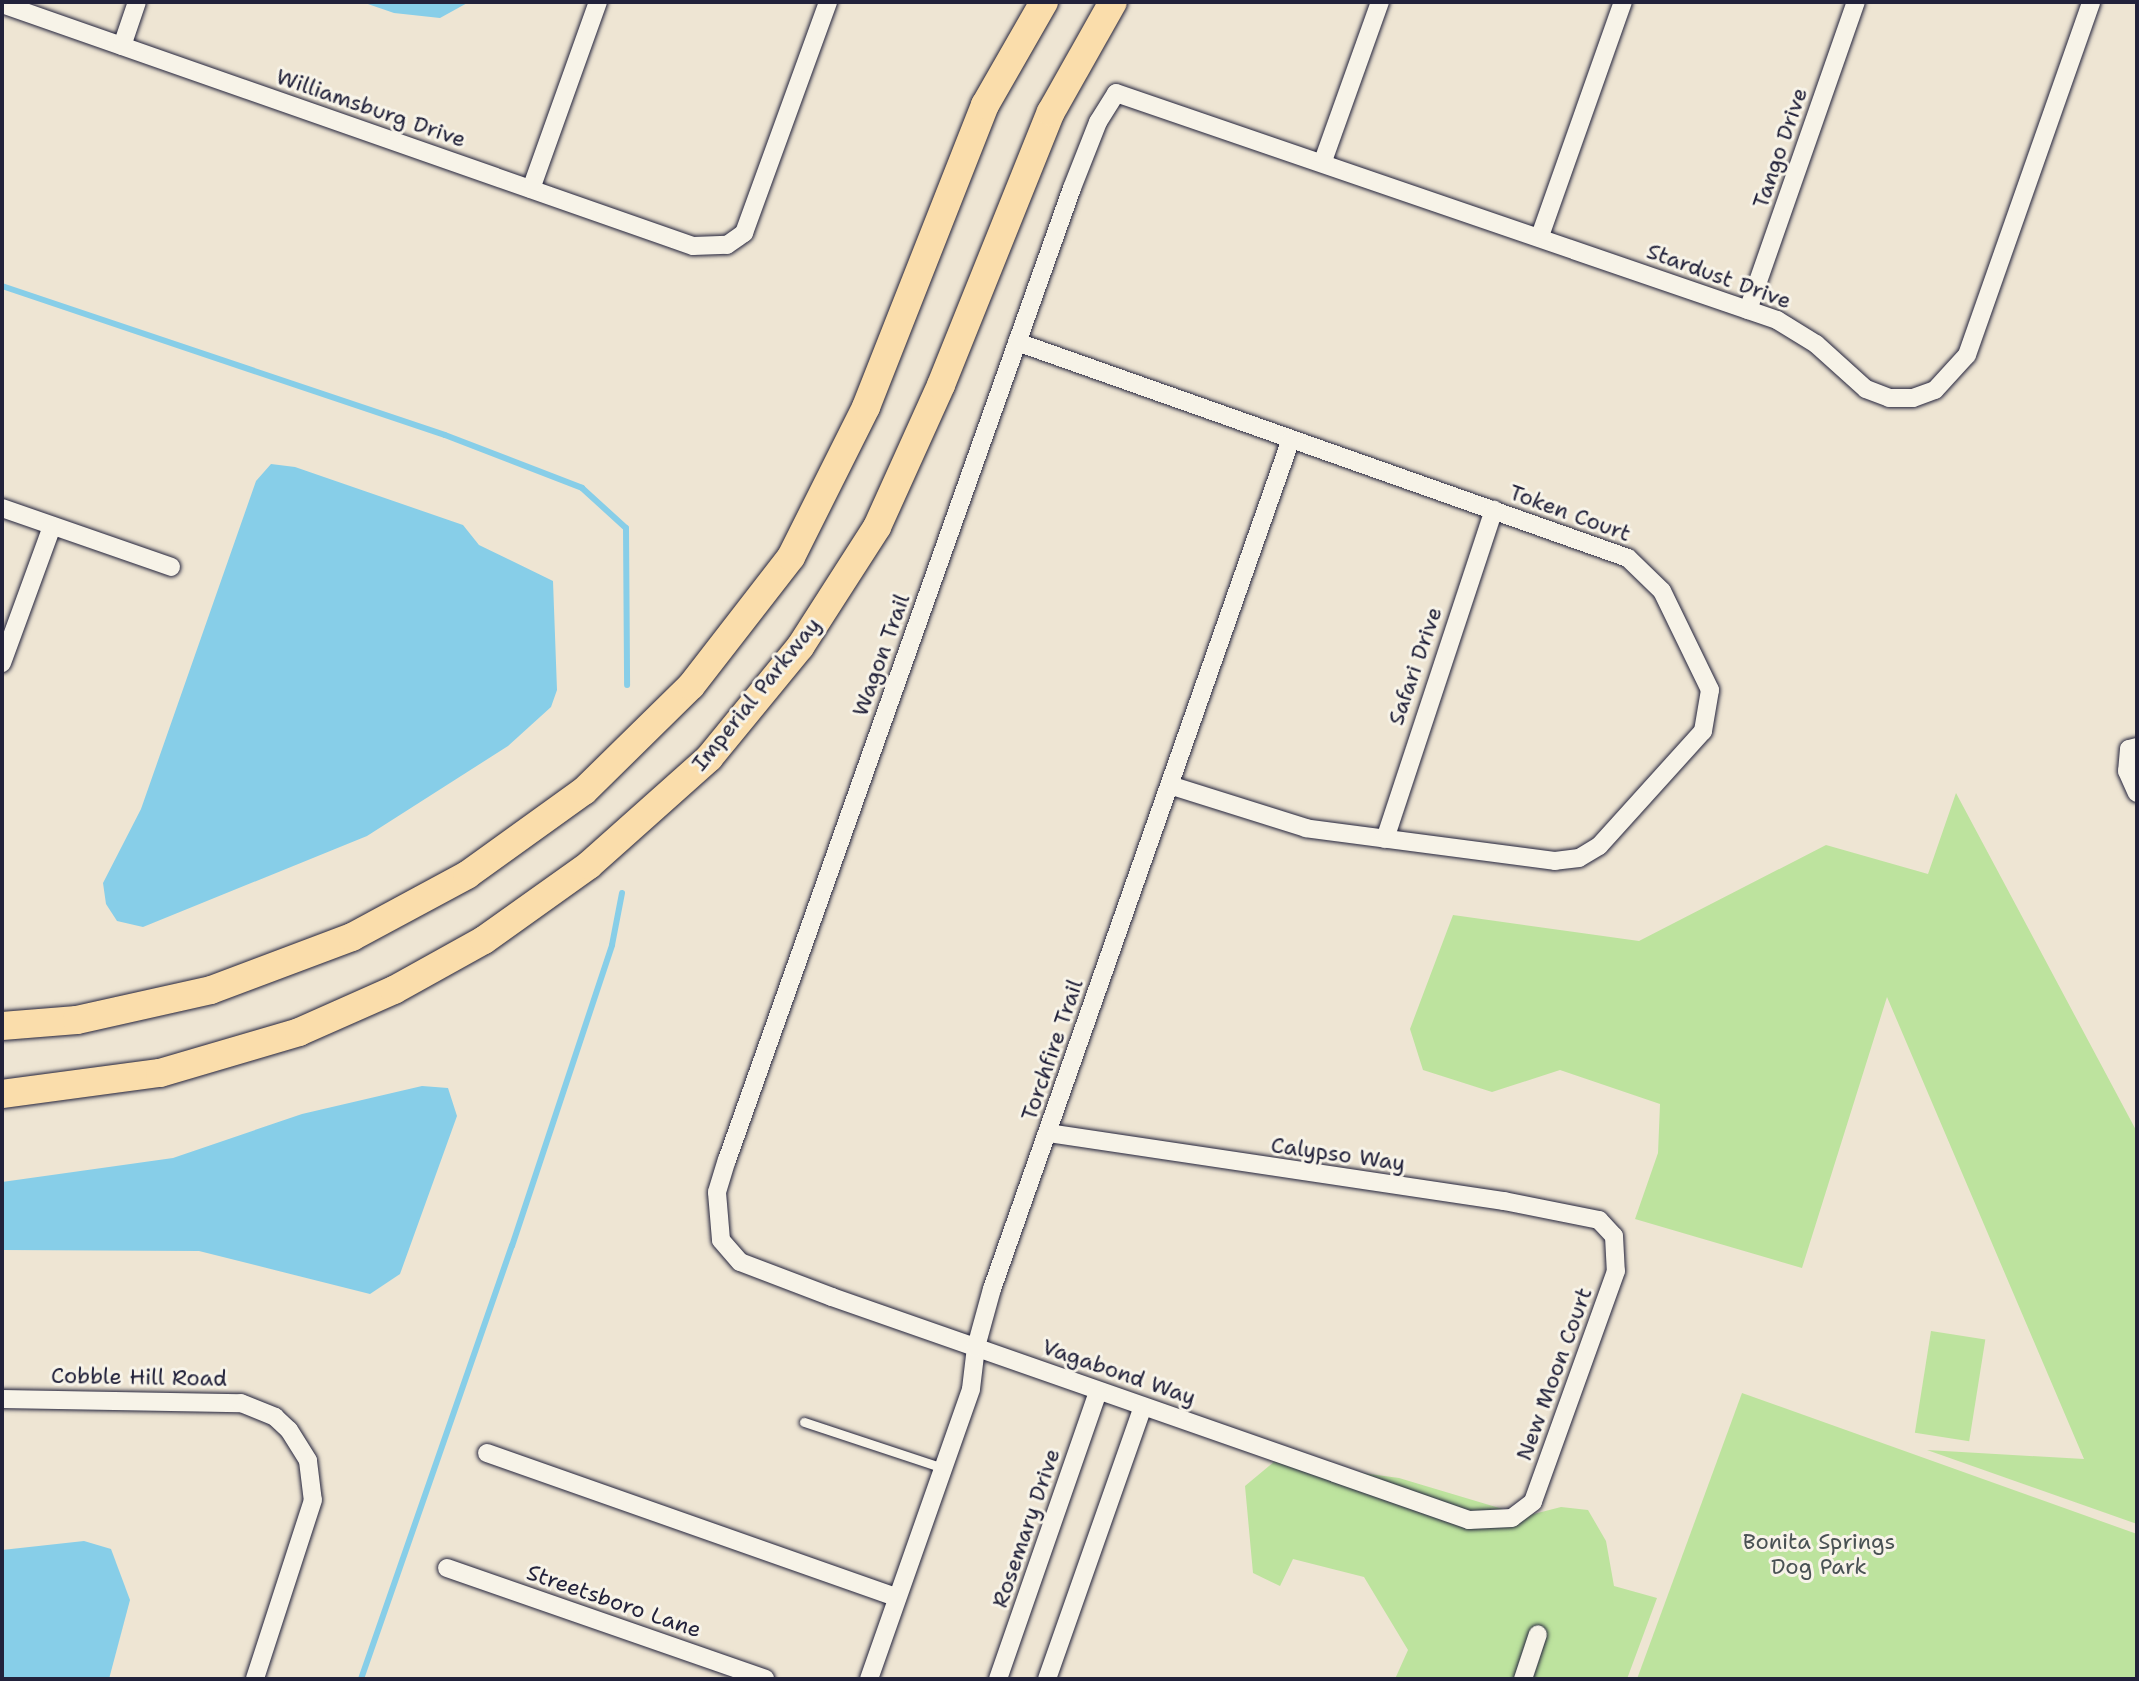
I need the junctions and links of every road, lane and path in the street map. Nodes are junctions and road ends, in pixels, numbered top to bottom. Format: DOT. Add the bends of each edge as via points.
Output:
graph roads {
  1 [pos="137,2"];
  2 [pos="598,2"];
  3 [pos="828,2"];
  4 [pos="1044,2"];
  5 [pos="1113,2"];
  6 [pos="1380,2"];
  7 [pos="1623,2"];
  8 [pos="1856,2"];
  9 [pos="2091,2"];
  10 [pos="2,4"];
  11 [pos="122,46"];
  12 [pos="1116,93"];
  13 [pos="1323,161"];
  14 [pos="531,189"];
  15 [pos="1540,236"];
  16 [pos="1748,310"];
  17 [pos="1017,342"];
  18 [pos="1291,439"];
  19 [pos="2,508"];
  20 [pos="1494,510"];
  21 [pos="52,526"];
  22 [pos="171,567"];
  23 [pos="2,663"];
  24 [pos="2137,747"];
  25 [pos="1170,785"];
  26 [pos="2137,793"];
  27 [pos="1385,839"];
  28 [pos="2,1026"];
  29 [pos="2,1094"];
  30 [pos="1048,1133"];
  31 [pos="1614,1236"];
  32 [pos="721,1240"];
  33 [pos="976,1347"];
  34 [pos="1098,1392"];
  35 [pos="2,1399"];
  36 [pos="1143,1407"];
  37 [pos="804,1422"];
  38 [pos="487,1453"];
  39 [pos="943,1468"];
  40 [pos="1512,1518"];
  41 [pos="447,1568"];
  42 [pos="896,1597"];
  43 [pos="1538,1634"];
  44 [pos="255,1679"];
  45 [pos="765,1679"];
  46 [pos="869,1679"];
  47 [pos="998,1679"];
  48 [pos="1047,1679"];
  49 [pos="1523,1679"];
  1 -- 11 [label="street"];
  2 -- 14 [label="street"];
  3 -- 14 [label="street, Williamsburg Drive" via="753,214 744,233 727,245 693,246"];
  4 -- 28 [label="main road" via="985,105 866,407 791,557 691,686 584,791 467,875 352,937 211,990 77,1020"];
  5 -- 29 [label="main road, Imperial Parkway" via="1051,112 941,385 877,527 800,647 709,758 589,865 484,940 394,990 299,1032 160,1073"];
  6 -- 13 [label="street"];
  7 -- 15 [label="street"];
  8 -- 16 [label="street, Tango Drive"];
  9 -- 16 [label="street, Stardust Drive" via="1967,355 1955,374 1935,390 1913,398 1889,398 1866,389 1797,331"];
  10 -- 11 [label="street, Williamsburg Drive"];
  11 -- 14 [label="street, Williamsburg Drive"];
  12 -- 13 [label="street, Stardust Drive"];
  12 -- 17 [label="street, Wagon Trail" via="1098,122"];
  13 -- 15 [label="street, Stardust Drive"];
  15 -- 16 [label="street, Stardust Drive"];
  17 -- 18 [label="street, Token Court"];
  17 -- 32 [label="street, Wagon Trail" via="727,1160 717,1192"];
  18 -- 20 [label="street, Token Court"];
  18 -- 25 [label="street, Torchfire Trail"];
  19 -- 21 [label="street"];
  20 -- 27 [label="street, Safari Drive"];
  20 -- 27 [label="street, Token Court" via="1628,558 1648,572 1701,668 1710,690 1710,711 1703,731 1669,771 1599,846 1579,858 1555,861"];
  21 -- 22 [label="street"];
  21 -- 23 [label="street"];
  24 -- 26 [label="street" via="2129,749 2127,771"];
  25 -- 27 [label="street, Token Court" via="1272,821"];
  25 -- 30 [label="street, Torchfire Trail"];
  30 -- 31 [label="street, Calypso Way" via="1579,1213 1599,1220"];
  30 -- 33 [label="street, Torchfire Trail"];
  31 -- 40 [label="street, New Moon Court" via="1616,1271 1565,1422 1533,1502"];
  32 -- 33 [label="street, Vagabond Way" via="740,1262"];
  33 -- 34 [label="street, Vagabond Way"];
  33 -- 39 [label="street, Torchfire Trail" via="971,1389"];
  34 -- 36 [label="street, Vagabond Way"];
  34 -- 47 [label="street, Rosemary Drive"];
  35 -- 44 [label="street, Cobble Hill Road" via="241,1403 275,1417 289,1430 308,1461 313,1500"];
  36 -- 40 [label="street, Vagabond Way" via="1469,1520"];
  36 -- 48 [label="street"];
  37 -- 39 [label="lane"];
  38 -- 42 [label="street"];
  39 -- 42 [label="street, Torchfire Trail"];
  41 -- 45 [label="street, Streetsboro Lane"];
  42 -- 46 [label="street, Torchfire Trail"];
  43 -- 49 [label="street"];
}
